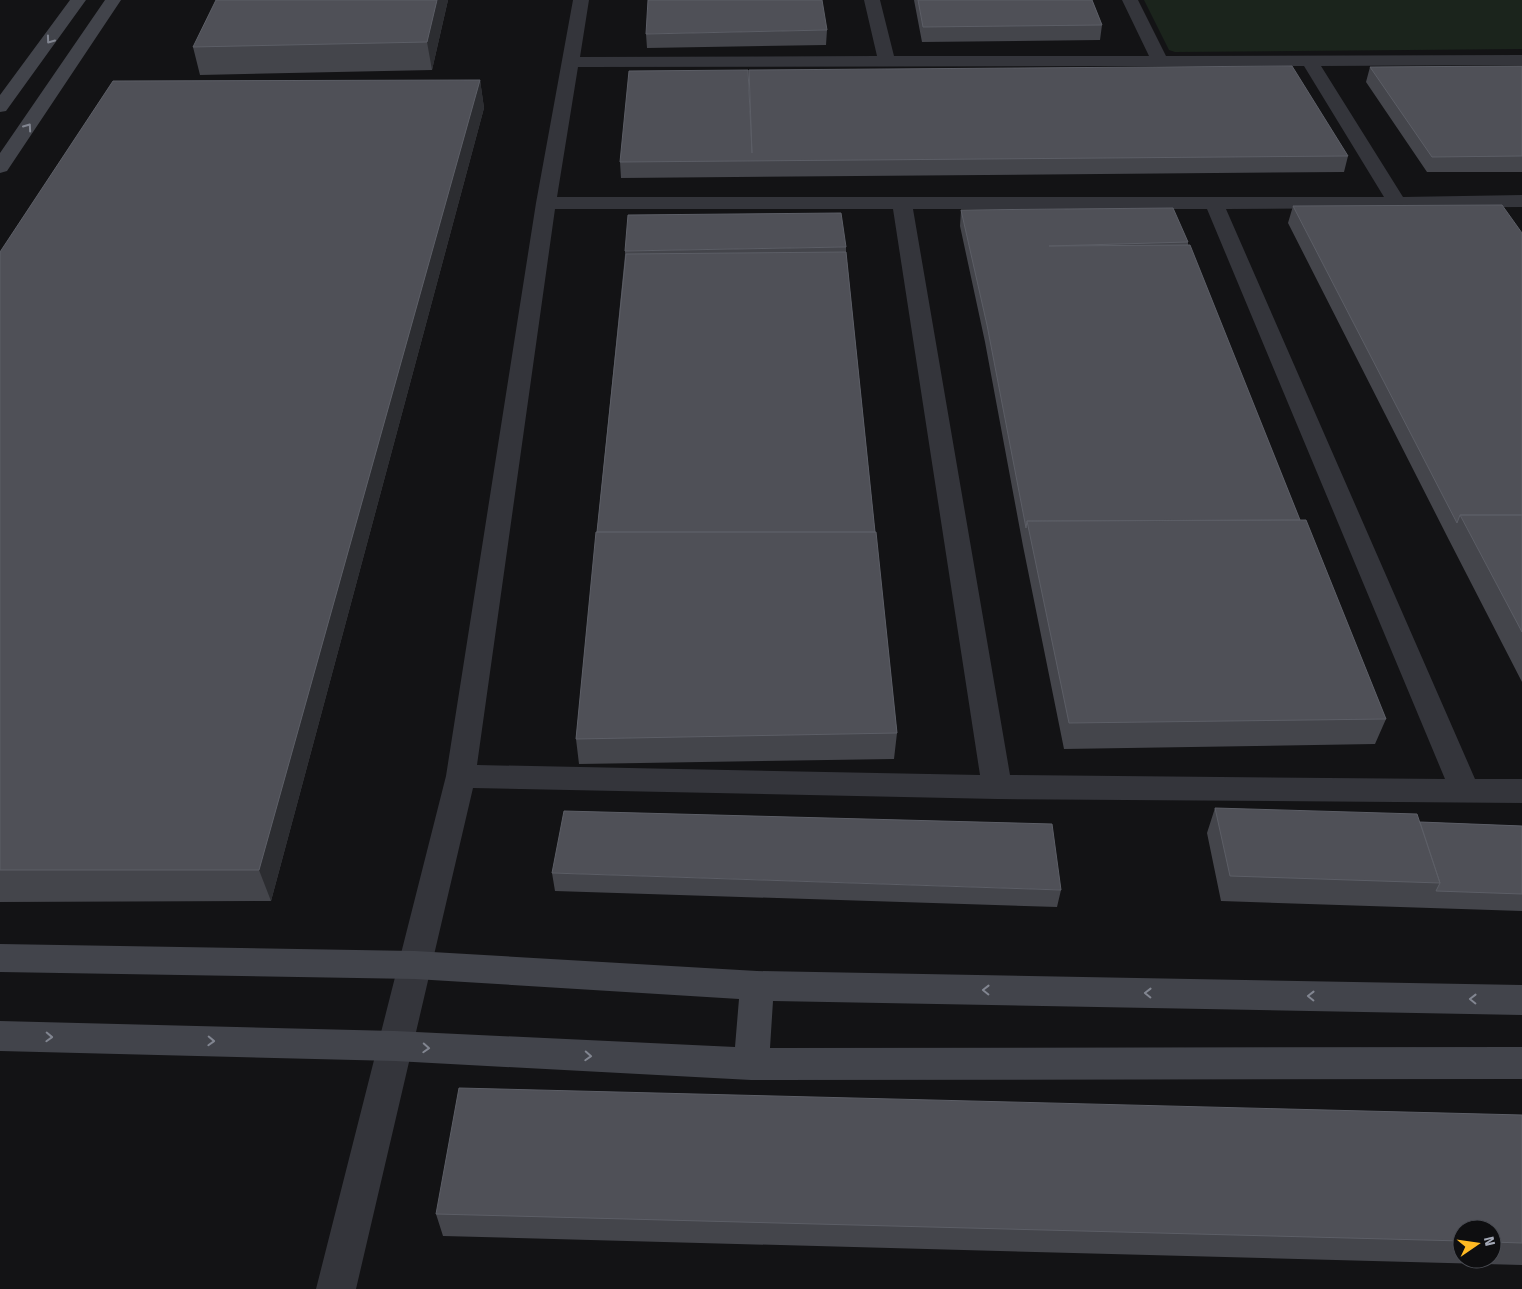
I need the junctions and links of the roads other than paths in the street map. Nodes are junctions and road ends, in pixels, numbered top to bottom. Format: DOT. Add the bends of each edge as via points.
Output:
graph roads {
  1 [pos="78,0"];
  2 [pos="113,0"];
  3 [pos="581,0"];
  4 [pos="872,0"];
  5 [pos="1130,0"];
  6 [pos="1522,60"];
  7 [pos="887,61"];
  8 [pos="1160,61"];
  9 [pos="1310,61"];
  10 [pos="569,62"];
  11 [pos="0,107"];
  12 [pos="0,167"];
  13 [pos="1522,201"];
  14 [pos="546,203"];
  15 [pos="902,203"];
  16 [pos="1397,203"];
  17 [pos="1214,204"];
  18 [pos="461,776"];
  19 [pos="997,787"];
  20 [pos="1465,790"];
  21 [pos="1522,791"];
  22 [pos="0,958"];
  23 [pos="415,965"];
  24 [pos="757,986"];
  25 [pos="1522,1000"];
  26 [pos="0,1036"];
  27 [pos="395,1046"];
  28 [pos="1522,1063"];
  29 [pos="751,1064"];
  30 [pos="336,1289"];
  1 -- 11 [label="street, one-way"];
  12 -- 2 [label="street, one-way"];
  3 -- 10 [label="street"];
  4 -- 7 [label="street"];
  5 -- 8 [label="street"];
  6 -- 9 [label="street"];
  7 -- 8 [label="street"];
  7 -- 10 [label="street"];
  8 -- 9 [label="street"];
  9 -- 16 [label="street"];
  10 -- 14 [label="street"];
  13 -- 16 [label="street"];
  14 -- 15 [label="street"];
  14 -- 18 [label="street"];
  15 -- 17 [label="street"];
  15 -- 19 [label="street"];
  16 -- 17 [label="street"];
  17 -- 20 [label="street"];
  18 -- 19 [label="street"];
  18 -- 23 [label="street"];
  19 -- 20 [label="street"];
  20 -- 21 [label="street"];
  22 -- 23 [label="street"];
  23 -- 24 [label="street"];
  23 -- 27 [label="street"];
  25 -- 24 [label="street, one-way"];
  24 -- 29 [label="street"];
  26 -- 27 [label="street, one-way"];
  27 -- 29 [label="street, one-way"];
  27 -- 30 [label="street"];
  28 -- 29 [label="street"];
}
